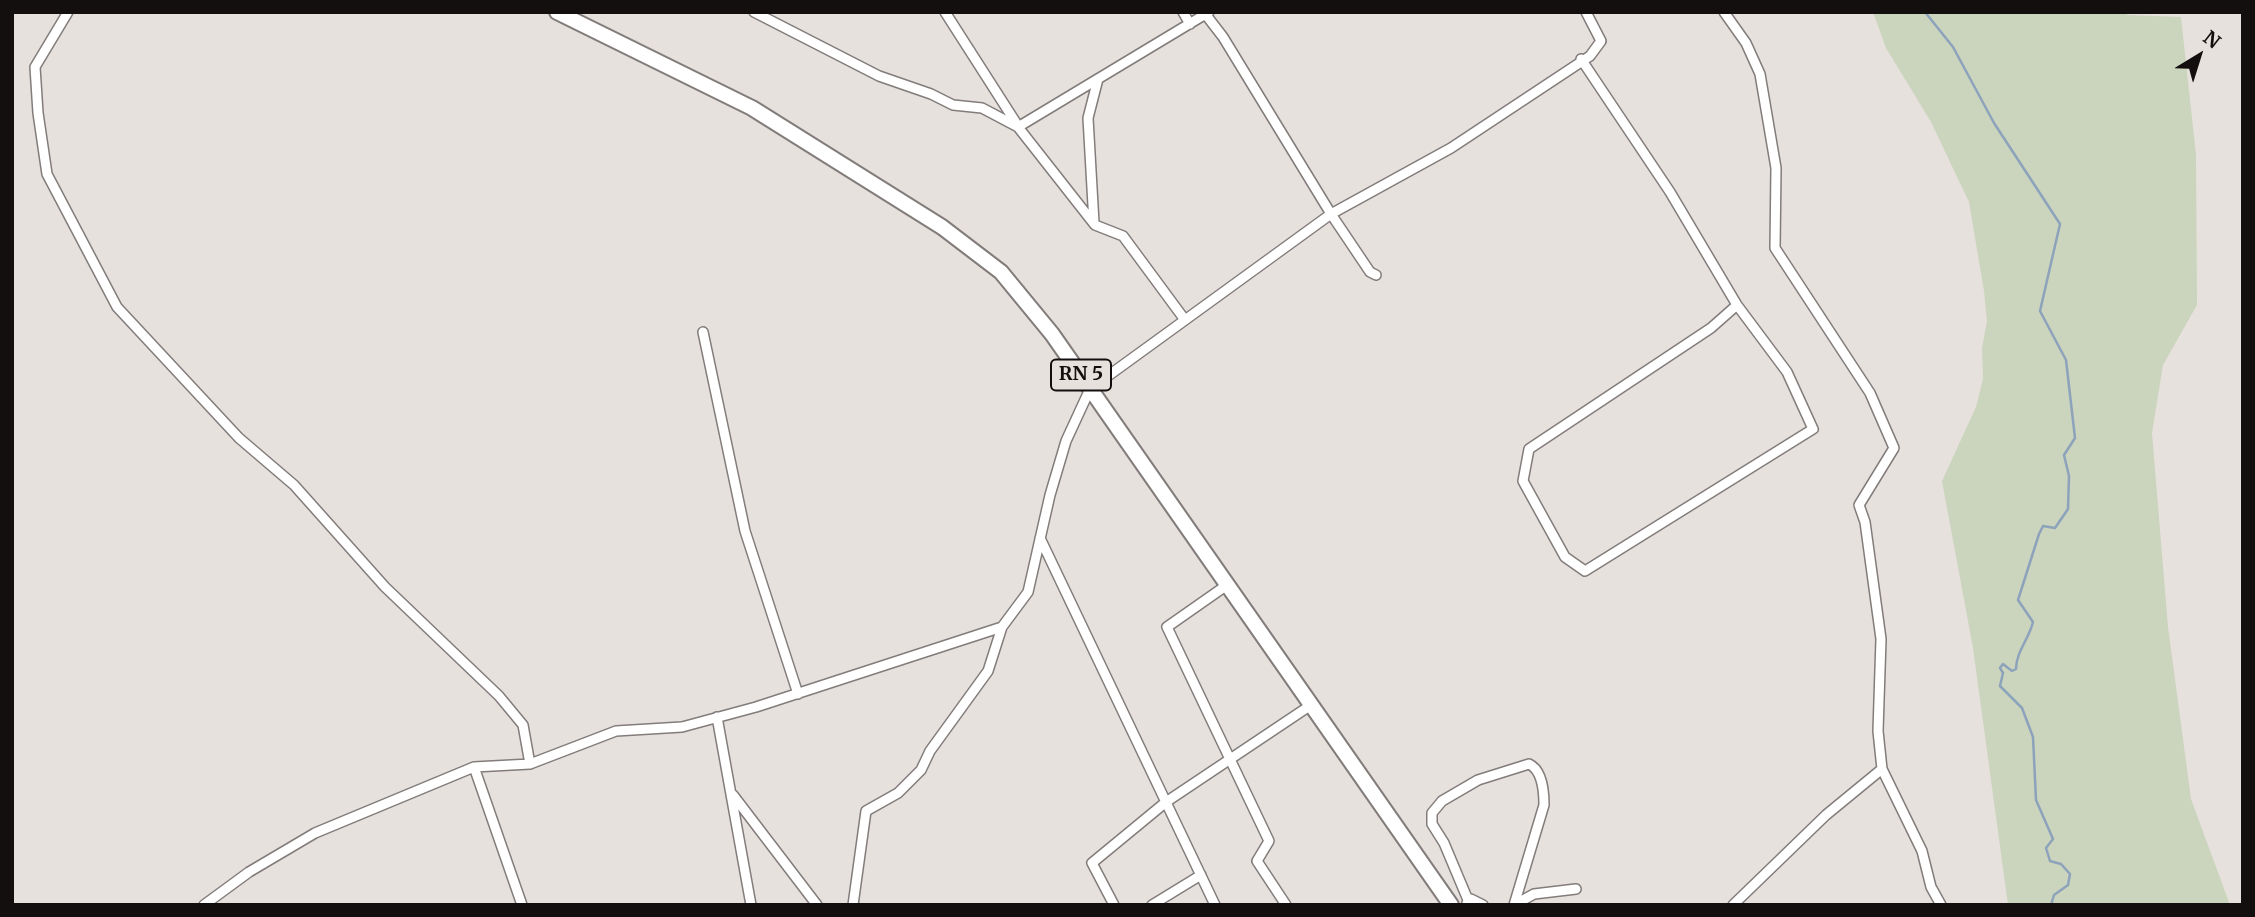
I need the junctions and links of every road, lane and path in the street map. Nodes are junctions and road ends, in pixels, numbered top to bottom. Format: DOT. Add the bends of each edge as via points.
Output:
graph roads {
  1 [pos="68,12"];
  2 [pos="754,12"];
  3 [pos="945,12"];
  4 [pos="1182,12"];
  5 [pos="1586,12"];
  6 [pos="1724,12"];
  7 [pos="1207,13"];
  8 [pos="567,14"];
  9 [pos="1190,24"];
  10 [pos="1581,59"];
  11 [pos="1098,79"];
  12 [pos="1018,127"];
  13 [pos="1331,214"];
  14 [pos="1094,225"];
  15 [pos="1376,275"];
  16 [pos="1737,306"];
  17 [pos="1185,320"];
  18 [pos="703,332"];
  19 [pos="1090,389"];
  20 [pos="1040,538"];
  21 [pos="1227,585"];
  22 [pos="1002,628"];
  23 [pos="798,694"];
  24 [pos="1311,705"];
  25 [pos="718,718"];
  26 [pos="1230,759"];
  27 [pos="530,764"];
  28 [pos="474,767"];
  29 [pos="1882,769"];
  30 [pos="731,791"];
  31 [pos="1166,802"];
  32 [pos="1201,875"];
  33 [pos="1576,888"];
  34 [pos="1467,902"];
  35 [pos="204,905"];
  36 [pos="522,905"];
  37 [pos="751,905"];
  38 [pos="817,905"];
  39 [pos="853,905"];
  40 [pos="1114,905"];
  41 [pos="1152,905"];
  42 [pos="1215,905"];
  43 [pos="1286,905"];
  44 [pos="1451,905"];
  45 [pos="1483,905"];
  46 [pos="1514,905"];
  47 [pos="1733,905"];
  48 [pos="1941,905"];
  1 -- 27 [label="street" via="35,67 47,174 117,307 239,438 294,485 385,587 499,696 523,724"];
  2 -- 12 [label="street" via="879,76 953,105 982,108"];
  3 -- 12 [label="street"];
  4 -- 9 [label="street"];
  5 -- 10 [label="street" via="1601,40 1590,56"];
  6 -- 29 [label="street" via="1760,74 1776,172 1775,248 1870,393 1894,449 1858,505 1866,522 1881,639 1878,731"];
  7 -- 9 [label="street"];
  7 -- 13 [label="street"];
  8 -- 19 [label="main road, RN 5" via="752,108 942,228 1017,289"];
  9 -- 11 [label="street"];
  10 -- 13 [label="street" via="1451,148"];
  10 -- 16 [label="street" via="1670,192"];
  11 -- 12 [label="street"];
  11 -- 14 [label="street" via="1088,118"];
  12 -- 14 [label="street"];
  13 -- 15 [label="street"];
  13 -- 17 [label="street"];
  14 -- 17 [label="street" via="1123,236"];
  16 -- 16 [label="street" via="1529,449 1523,481 1565,557 1585,571 1812,429 1787,372"];
  17 -- 19 [label="street"];
  18 -- 23 [label="street" via="745,531"];
  19 -- 20 [label="street" via="1066,441"];
  19 -- 21 [label="main road, RN 5"];
  20 -- 22 [label="street" via="1028,592"];
  20 -- 31 [label="street"];
  21 -- 24 [label="main road, RN 5"];
  21 -- 26 [label="street" via="1167,627"];
  22 -- 23 [label="street"];
  22 -- 39 [label="street" via="988,671 930,751 922,770 898,793 866,811"];
  23 -- 25 [label="street"];
  24 -- 26 [label="street"];
  24 -- 44 [label="main road, RN 5"];
  25 -- 27 [label="street" via="682,727 616,731"];
  25 -- 30 [label="street"];
  26 -- 31 [label="street"];
  26 -- 43 [label="street" via="1269,841 1257,861"];
  27 -- 28 [label="street"];
  28 -- 35 [label="street" via="315,833"];
  28 -- 36 [label="street"];
  29 -- 47 [label="street" via="1826,815"];
  29 -- 48 [label="street" via="1922,851"];
  30 -- 37 [label="street"];
  30 -- 38 [label="street"];
  31 -- 32 [label="street"];
  31 -- 40 [label="street" via="1092,863"];
  32 -- 41 [label="street"];
  32 -- 42 [label="street"];
  33 -- 46 [label="street" via="1534,894"];
  34 -- 45 [label="street"];
  34 -- 46 [label="street" via="1432,824 1432,813 1442,801 1478,780 1529,764 1544,789 1544,804"];
}
